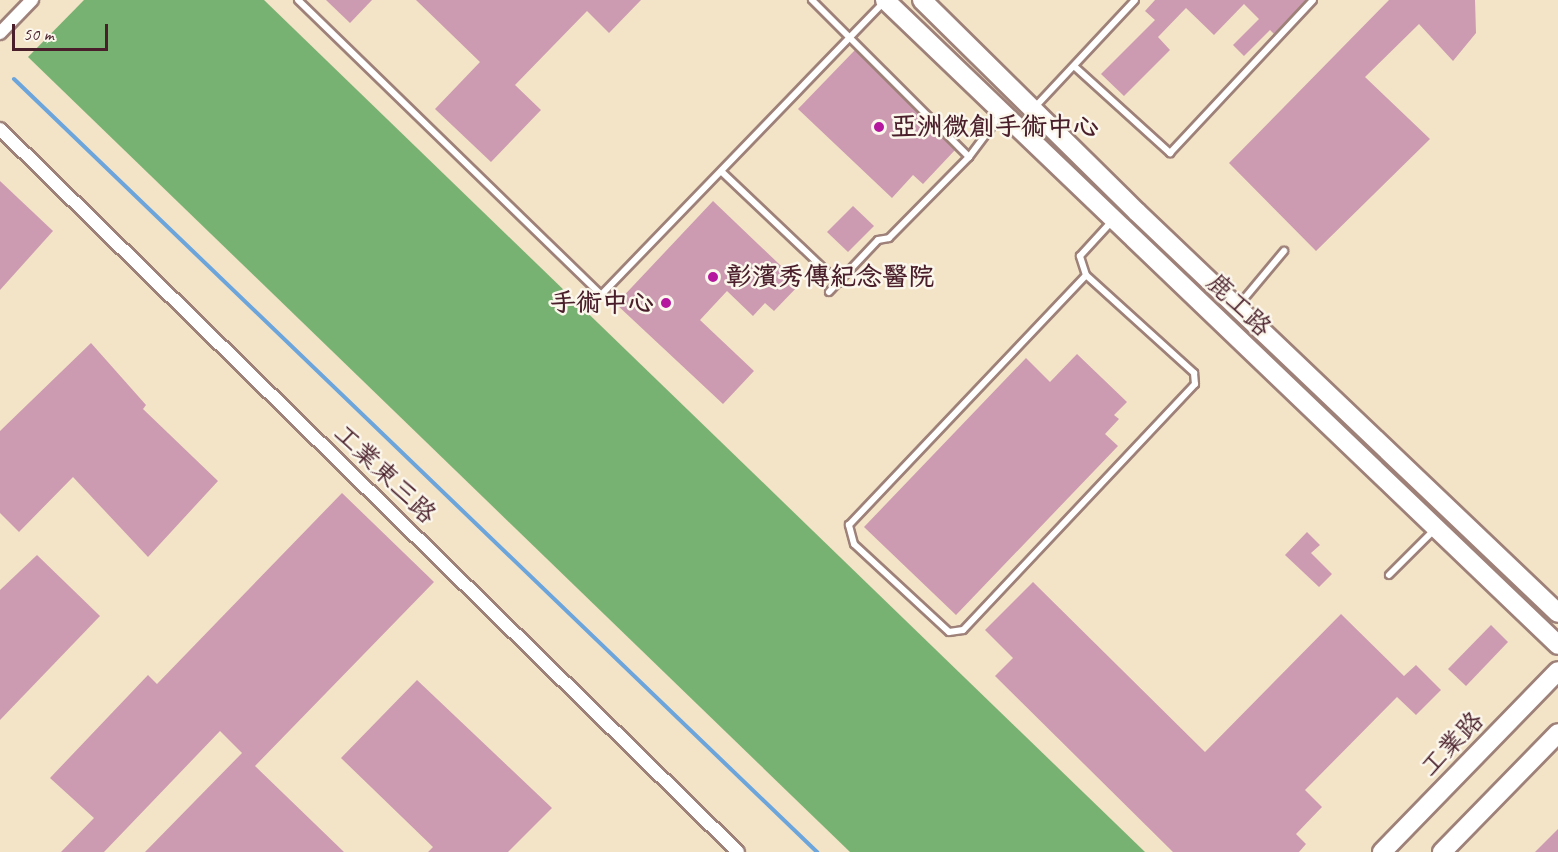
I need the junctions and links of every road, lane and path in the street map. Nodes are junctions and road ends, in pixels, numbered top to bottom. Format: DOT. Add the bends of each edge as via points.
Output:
graph roads {
  1 [pos="32,0"];
  2 [pos="298,0"];
  3 [pos="812,0"];
  4 [pos="885,0"];
  5 [pos="922,0"];
  6 [pos="1135,0"];
  7 [pos="1313,0"];
  8 [pos="0,33"];
  9 [pos="851,38"];
  10 [pos="1074,66"];
  11 [pos="1032,110"];
  12 [pos="1002,113"];
  13 [pos="0,129"];
  14 [pos="969,157"];
  15 [pos="722,172"];
  16 [pos="1114,220"];
  17 [pos="1284,251"];
  18 [pos="1086,275"];
  19 [pos="839,283"];
  20 [pos="829,292"];
  21 [pos="1238,307"];
  22 [pos="1435,529"];
  23 [pos="1389,575"];
  24 [pos="1558,613"];
  25 [pos="1558,645"];
  26 [pos="1558,672"];
  27 [pos="1558,733"];
  28 [pos="738,852"];
  29 [pos="1382,852"];
  30 [pos="1442,852"];
  1 -- 8 [label="street"];
  2 -- 15 [label="lane" via="601,295"];
  3 -- 9 [label="lane"];
  4 -- 9 [label="lane"];
  4 -- 12 [label="street, 鹿工路"];
  5 -- 11 [label="street, 鹿工路"];
  6 -- 10 [label="lane"];
  7 -- 10 [label="lane" via="1170,153"];
  9 -- 14 [label="lane"];
  9 -- 15 [label="lane"];
  10 -- 11 [label="lane"];
  11 -- 21 [label="street, 鹿工路"];
  12 -- 14 [label="lane"];
  12 -- 16 [label="street, 鹿工路"];
  13 -- 28 [label="street, 工業東三路"];
  14 -- 19 [label="lane" via="889,238 878,240"];
  15 -- 19 [label="lane"];
  16 -- 18 [label="lane" via="1080,256"];
  16 -- 22 [label="street, 鹿工路"];
  17 -- 21 [label="lane"];
  18 -- 18 [label="lane" via="849,525 854,544 949,632 963,630 1196,384 1194,373"];
  19 -- 20 [label="lane"];
  21 -- 24 [label="street, 鹿工路"];
  22 -- 23 [label="lane"];
  22 -- 25 [label="street, 鹿工路"];
  26 -- 29 [label="street, 工業路"];
  27 -- 30 [label="street"];
}
